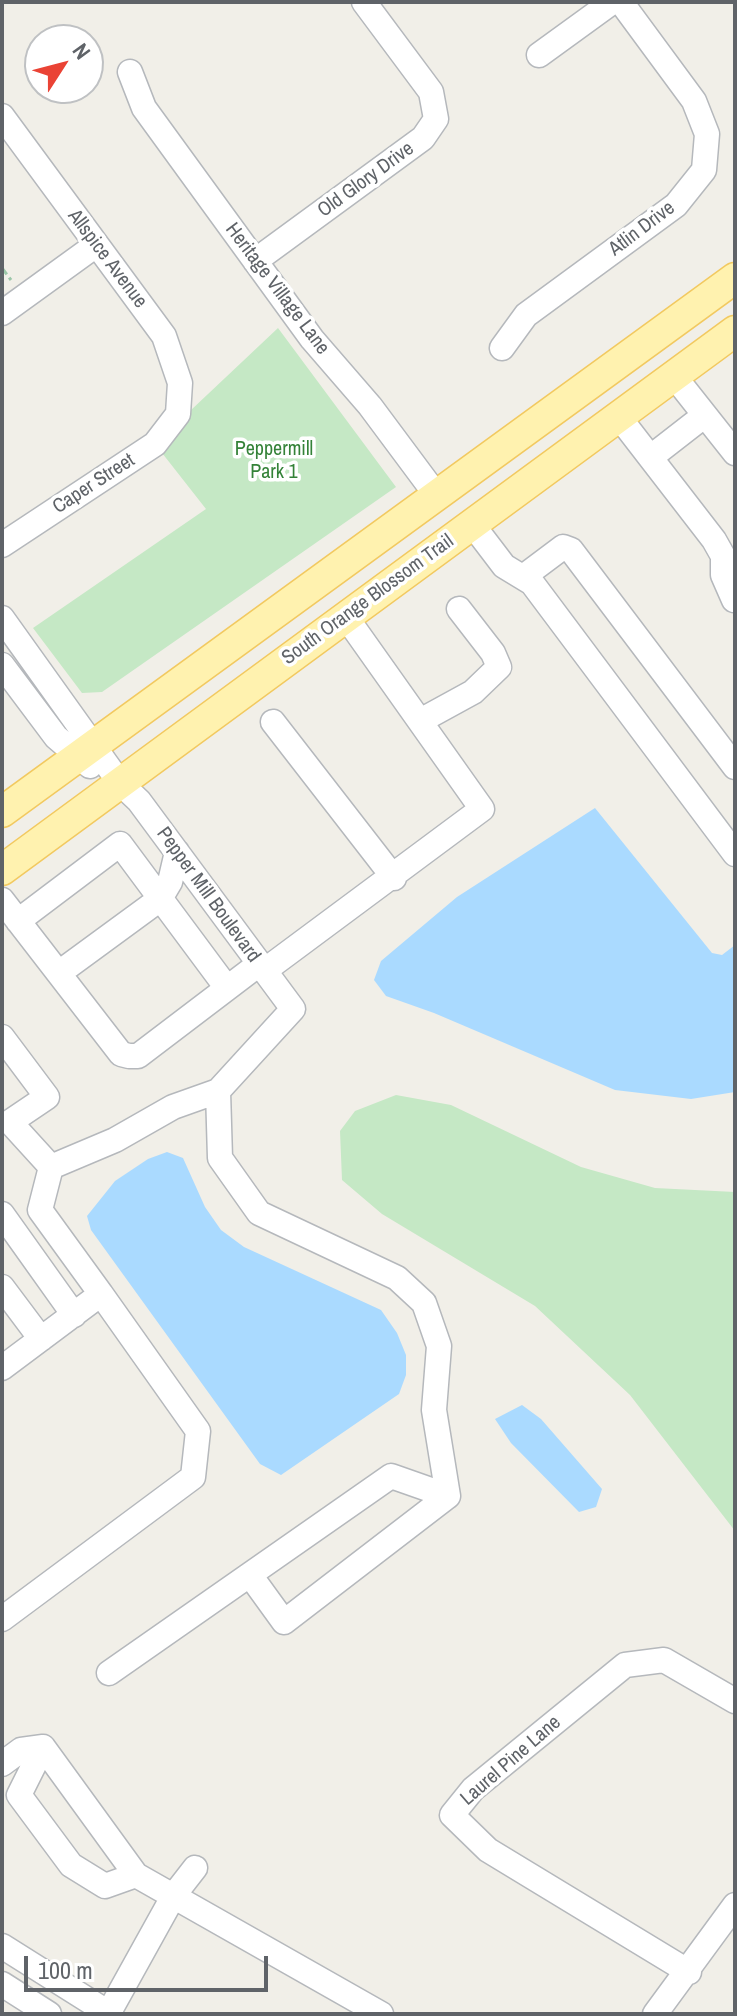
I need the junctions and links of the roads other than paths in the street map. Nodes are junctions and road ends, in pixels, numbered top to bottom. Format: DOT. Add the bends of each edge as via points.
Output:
graph roads {
  1 [pos="364,2"];
  2 [pos="612,2"];
  3 [pos="621,2"];
  4 [pos="539,55"];
  5 [pos="130,72"];
  6 [pos="2,116"];
  7 [pos="96,245"];
  8 [pos="255,261"];
  9 [pos="731,281"];
  10 [pos="2,313"];
  11 [pos="735,331"];
  12 [pos="502,348"];
  13 [pos="632,353"];
  14 [pos="674,376"];
  15 [pos="178,414"];
  16 [pos="705,415"];
  17 [pos="619,417"];
  18 [pos="735,453"];
  19 [pos="651,457"];
  20 [pos="437,496"];
  21 [pos="472,524"];
  22 [pos="2,545"];
  23 [pos="523,577"];
  24 [pos="734,600"];
  25 [pos="459,609"];
  26 [pos="346,617"];
  27 [pos="2,618"];
  28 [pos="2,665"];
  29 [pos="420,721"];
  30 [pos="273,722"];
  31 [pos="85,752"];
  32 [pos="735,767"];
  33 [pos="120,783"];
  34 [pos="2,812"];
  35 [pos="177,852"];
  36 [pos="735,854"];
  37 [pos="2,870"];
  38 [pos="394,878"];
  39 [pos="160,899"];
  40 [pos="2,900"];
  41 [pos="18,921"];
  42 [pos="262,967"];
  43 [pos="59,973"];
  44 [pos="227,988"];
  45 [pos="2,1037"];
  46 [pos="218,1091"];
  47 [pos="6,1125"];
  48 [pos="51,1167"];
  49 [pos="2,1214"];
  50 [pos="2,1287"];
  51 [pos="101,1294"];
  52 [pos="74,1315"];
  53 [pos="41,1339"];
  54 [pos="4,1364"];
  55 [pos="448,1496"];
  56 [pos="250,1575"];
  57 [pos="2,1619"];
  58 [pos="109,1673"];
  59 [pos="735,1701"];
  60 [pos="43,1747"];
  61 [pos="2,1764"];
  62 [pos="195,1868"];
  63 [pos="136,1875"];
  64 [pos="174,1895"];
  65 [pos="735,1905"];
  66 [pos="2,1946"];
  67 [pos="689,1972"];
  68 [pos="2,1984"];
  69 [pos="49,2014"];
  70 [pos="109,2014"];
  71 [pos="381,2014"];
  72 [pos="655,2014"];
  1 -- 8 [label="street, Old Glory Drive" via="431,92 436,119 423,138"];
  2 -- 4 [label="street"];
  3 -- 12 [label="street, Atlin Drive" via="694,101 707,134 704,170 676,205 526,315"];
  5 -- 8 [label="street, Heritage Village Lane" via="144,108"];
  6 -- 7 [label="street, Allspice Avenue"];
  7 -- 10 [label="street"];
  7 -- 15 [label="street, Allspice Avenue" via="164,336 180,383"];
  8 -- 20 [label="street, Heritage Village Lane"];
  9 -- 13 [label="main road"];
  9 -- 14 [label="main road" via="684,336"];
  11 -- 14 [label="main road, South Orange Blossom Trail"];
  13 -- 17 [label="main road" via="632,387"];
  13 -- 20 [label="main road"];
  14 -- 16 [label="street"];
  14 -- 17 [label="main road, South Orange Blossom Trail"];
  15 -- 22 [label="street, Caper Street" via="155,444"];
  16 -- 18 [label="street"];
  16 -- 19 [label="street"];
  17 -- 19 [label="street"];
  17 -- 21 [label="main road, South Orange Blossom Trail"];
  19 -- 24 [label="street" via="714,540"];
  20 -- 31 [label="main road"];
  21 -- 23 [label="street" via="504,566"];
  21 -- 26 [label="main road, South Orange Blossom Trail"];
  23 -- 32 [label="street" via="563,547 571,550"];
  23 -- 36 [label="street"];
  25 -- 29 [label="street" via="499,667 473,692"];
  26 -- 29 [label="street"];
  26 -- 33 [label="main road, South Orange Blossom Trail"];
  27 -- 31 [label="street, Pepper Mill Boulevard"];
  28 -- 31 [label="street, Pepper Mill Boulevard" via="56,737"];
  29 -- 38 [label="street" via="482,809"];
  30 -- 38 [label="street"];
  31 -- 33 [label="street, Pepper Mill Boulevard"];
  31 -- 34 [label="main road"];
  33 -- 35 [label="street, Pepper Mill Boulevard"];
  33 -- 37 [label="main road, South Orange Blossom Trail"];
  35 -- 39 [label="street"];
  35 -- 42 [label="street, Pepper Mill Boulevard"];
  38 -- 42 [label="street"];
  39 -- 41 [label="street" via="120,844"];
  39 -- 43 [label="street"];
  39 -- 44 [label="street"];
  40 -- 41 [label="street"];
  41 -- 43 [label="street"];
  42 -- 44 [label="street"];
  42 -- 46 [label="street, Pepper Mill Boulevard" via="293,1009"];
  43 -- 44 [label="street" via="121,1054 129,1056 138,1056"];
  45 -- 47 [label="street" via="47,1097"];
  46 -- 48 [label="street" via="173,1107 115,1140"];
  46 -- 55 [label="street" via="220,1158 259,1213 397,1278 424,1303 439,1346 434,1410"];
  47 -- 48 [label="street"];
  48 -- 51 [label="street" via="40,1210"];
  49 -- 52 [label="street"];
  50 -- 53 [label="street"];
  51 -- 52 [label="street"];
  51 -- 57 [label="street" via="198,1431 193,1477"];
  52 -- 53 [label="street"];
  53 -- 54 [label="street"];
  55 -- 56 [label="street" via="391,1476"];
  55 -- 56 [label="street" via="284,1622"];
  56 -- 58 [label="street"];
  59 -- 67 [label="street, Laurel Pine Lane" via="664,1660 625,1665 473,1789 452,1815 488,1850"];
  60 -- 61 [label="street" via="21,1750"];
  60 -- 63 [label="street"];
  60 -- 63 [label="street" via="19,1795 71,1865 105,1886"];
  62 -- 64 [label="street"];
  63 -- 64 [label="street"];
  64 -- 70 [label="street"];
  64 -- 71 [label="street"];
  65 -- 67 [label="street"];
  66 -- 70 [label="street"];
  67 -- 72 [label="street"];
  68 -- 69 [label="street"];
}
